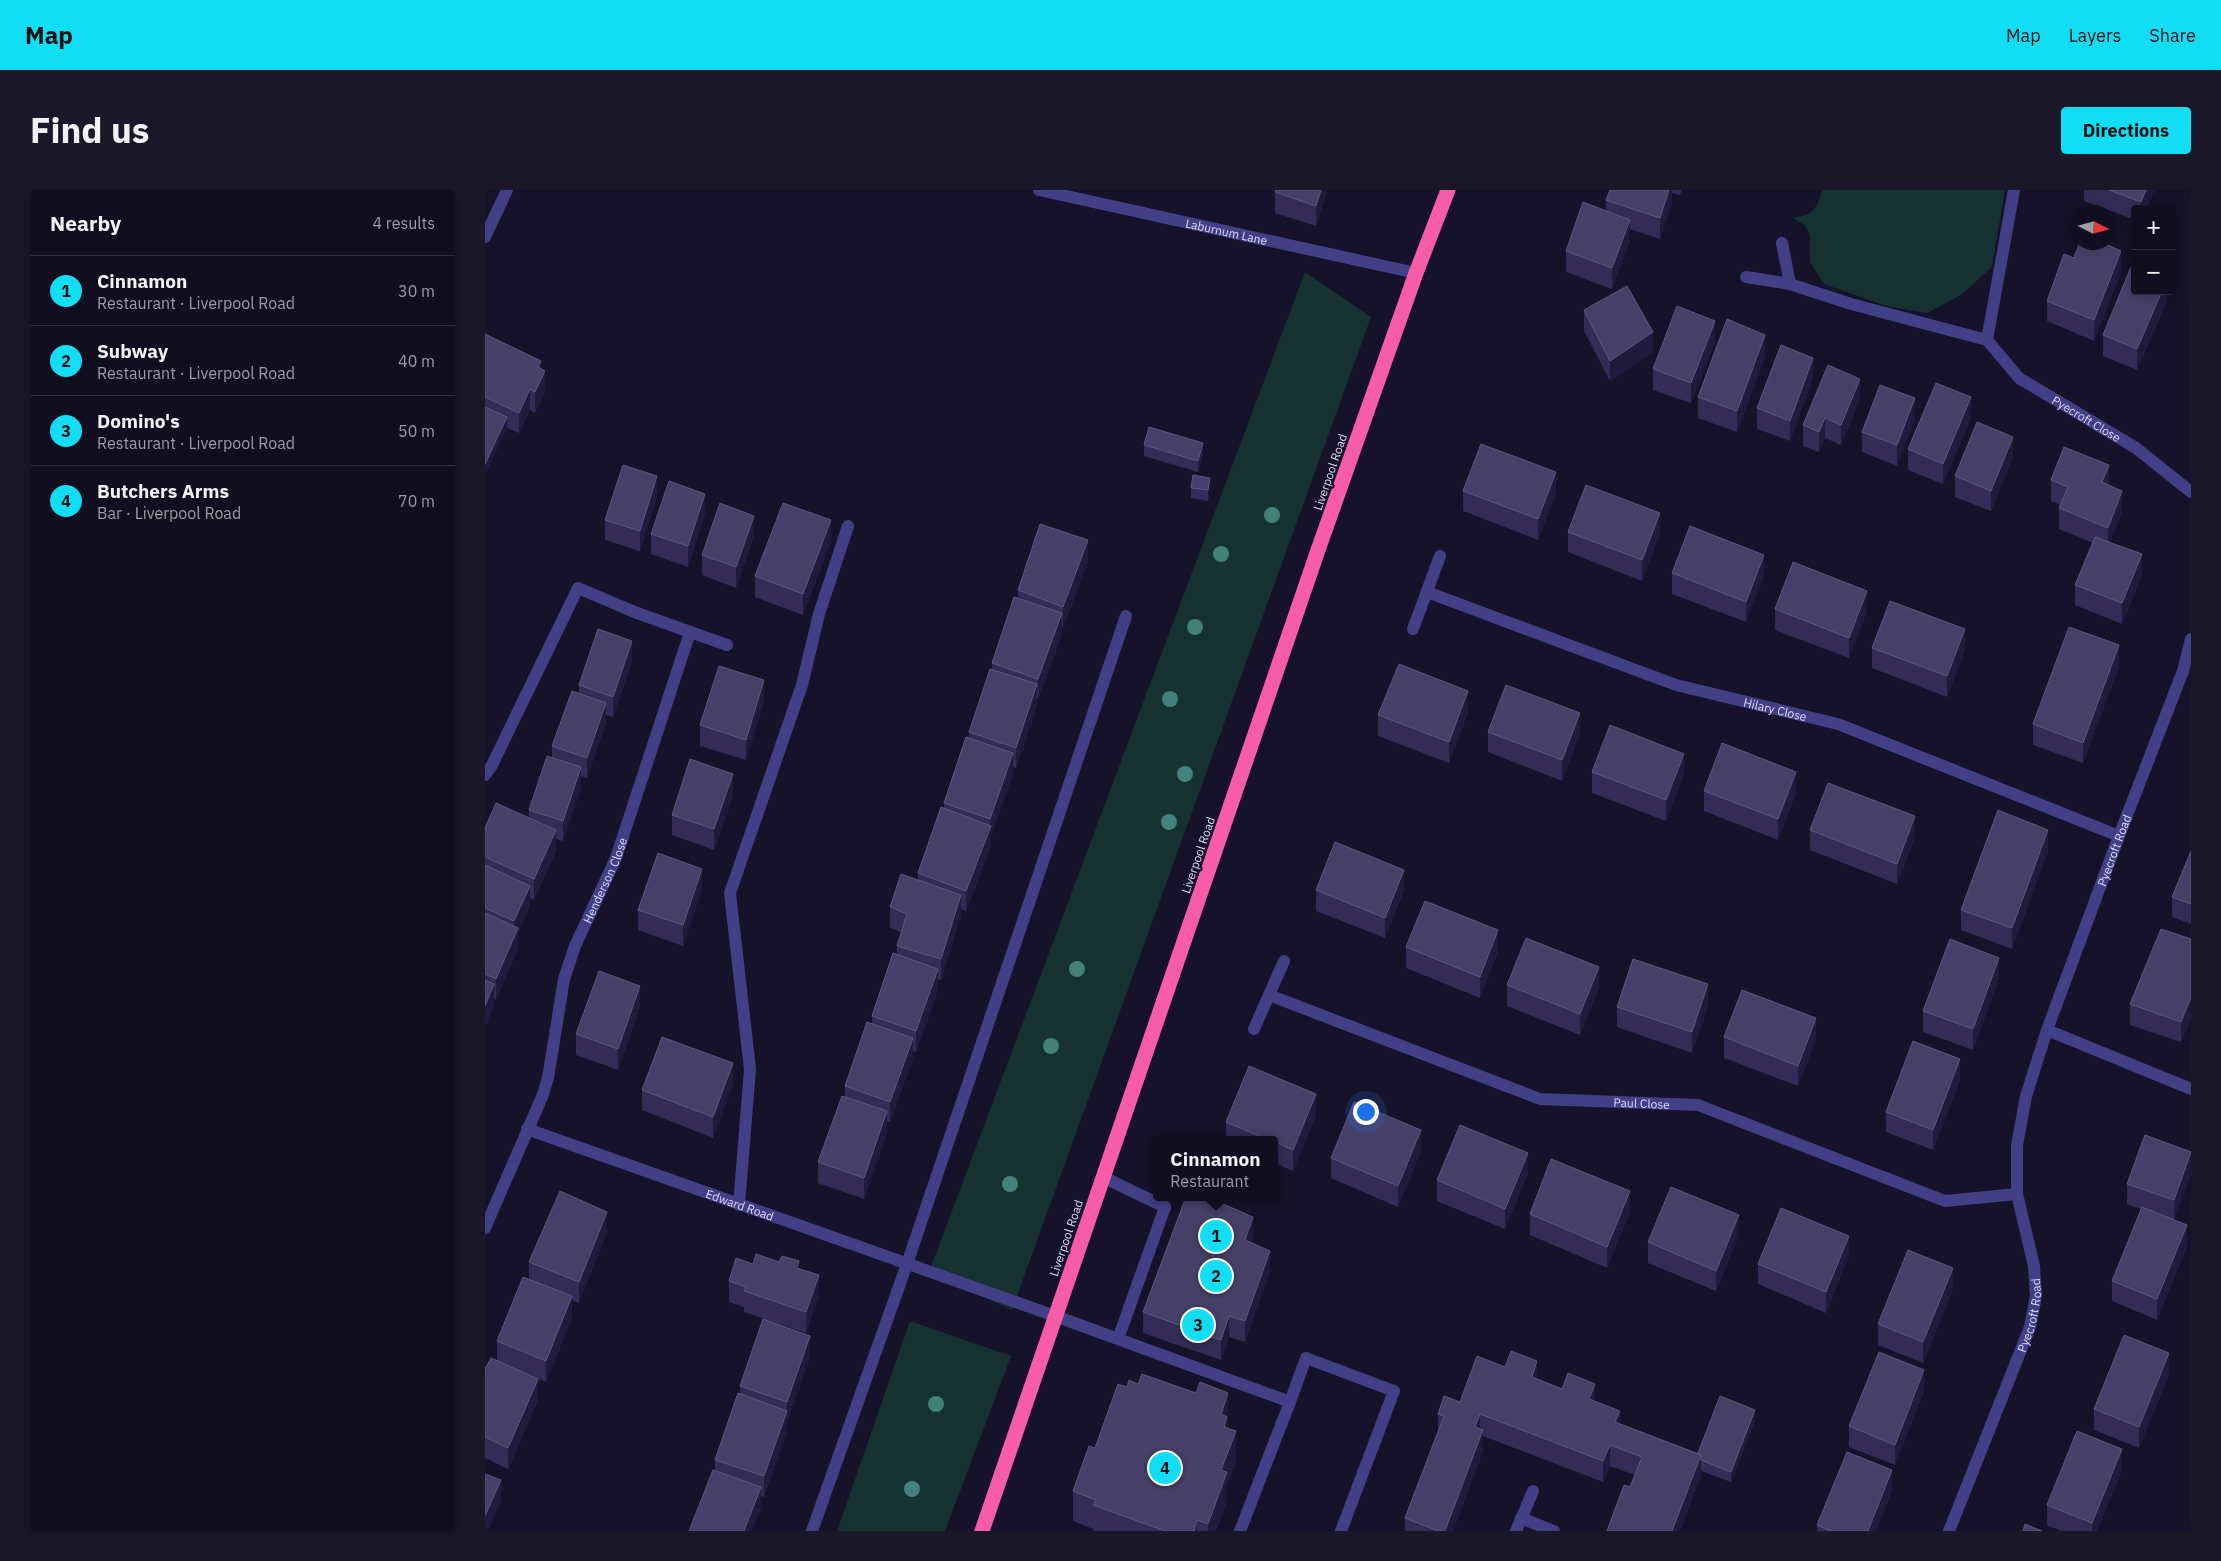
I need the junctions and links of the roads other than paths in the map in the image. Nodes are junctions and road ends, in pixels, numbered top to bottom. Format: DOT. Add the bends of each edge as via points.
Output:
graph roads {
  1 [pos="507,190"];
  2 [pos="1039,190"];
  3 [pos="1448,190"];
  4 [pos="2014,190"];
  5 [pos="485,237"];
  6 [pos="1783,243"];
  7 [pos="1416,273"];
  8 [pos="1746,277"];
  9 [pos="1790,284"];
  10 [pos="1987,340"];
  11 [pos="2191,492"];
  12 [pos="847,526"];
  13 [pos="1441,556"];
  14 [pos="1427,592"];
  15 [pos="1126,616"];
  16 [pos="1413,629"];
  17 [pos="690,632"];
  18 [pos="2191,639"];
  19 [pos="727,645"];
  20 [pos="485,775"];
  21 [pos="2119,836"];
  22 [pos="1283,961"];
  23 [pos="1269,995"];
  24 [pos="1254,1029"];
  25 [pos="2047,1030"];
  26 [pos="2191,1089"];
  27 [pos="527,1129"];
  28 [pos="1103,1177"];
  29 [pos="2017,1194"];
  30 [pos="739,1205"];
  31 [pos="485,1228"];
  32 [pos="907,1264"];
  33 [pos="1055,1316"];
  34 [pos="1118,1339"];
  35 [pos="1290,1402"];
  36 [pos="1533,1491"];
  37 [pos="1521,1518"];
  38 [pos="812,1531"];
  39 [pos="982,1531"];
  40 [pos="1240,1531"];
  41 [pos="1341,1531"];
  42 [pos="1516,1531"];
  43 [pos="1554,1531"];
  44 [pos="1949,1531"];
  1 -- 5 [label="street"];
  2 -- 7 [label="street, Laburnum Lane"];
  3 -- 7 [label="highway, Liverpool Road"];
  4 -- 10 [label="street"];
  6 -- 9 [label="street"];
  7 -- 28 [label="highway, Liverpool Road"];
  8 -- 9 [label="street"];
  9 -- 10 [label="street" via="1851,304"];
  10 -- 11 [label="street, Pyecroft Close" via="2019,378 2136,448"];
  12 -- 30 [label="street" via="819,614 802,685 731,893 750,1069"];
  13 -- 14 [label="street"];
  14 -- 16 [label="street"];
  14 -- 21 [label="street, Hilary Close" via="1676,685 1838,724"];
  15 -- 32 [label="street"];
  17 -- 19 [label="street"];
  17 -- 20 [label="street" via="578,588"];
  17 -- 27 [label="street, Henderson Close" via="616,858 572,954 557,1012 548,1078"];
  18 -- 21 [label="street, Pyecroft Road" via="2183,671"];
  21 -- 25 [label="street, Pyecroft Road"];
  22 -- 23 [label="street"];
  23 -- 24 [label="street"];
  23 -- 29 [label="street, Paul Close" via="1540,1099 1698,1105 1945,1200"];
  25 -- 26 [label="street"];
  25 -- 29 [label="street, Pyecroft Road" via="2026,1096 2017,1145"];
  27 -- 30 [label="street, Edward Road"];
  27 -- 31 [label="street"];
  28 -- 33 [label="highway, Liverpool Road"];
  28 -- 34 [label="street" via="1165,1207"];
  29 -- 44 [label="street, Pyecroft Road" via="2035,1266 2036,1296 2030,1327"];
  30 -- 32 [label="street, Edward Road"];
  32 -- 33 [label="street, Edward Road"];
  32 -- 38 [label="street"];
  33 -- 34 [label="street, Edward Road"];
  33 -- 39 [label="highway, Liverpool Road"];
  34 -- 35 [label="street, Edward Road"];
  35 -- 40 [label="street"];
  35 -- 41 [label="street" via="1307,1358 1395,1391"];
  36 -- 37 [label="street"];
  37 -- 42 [label="street"];
  37 -- 43 [label="street"];
}
